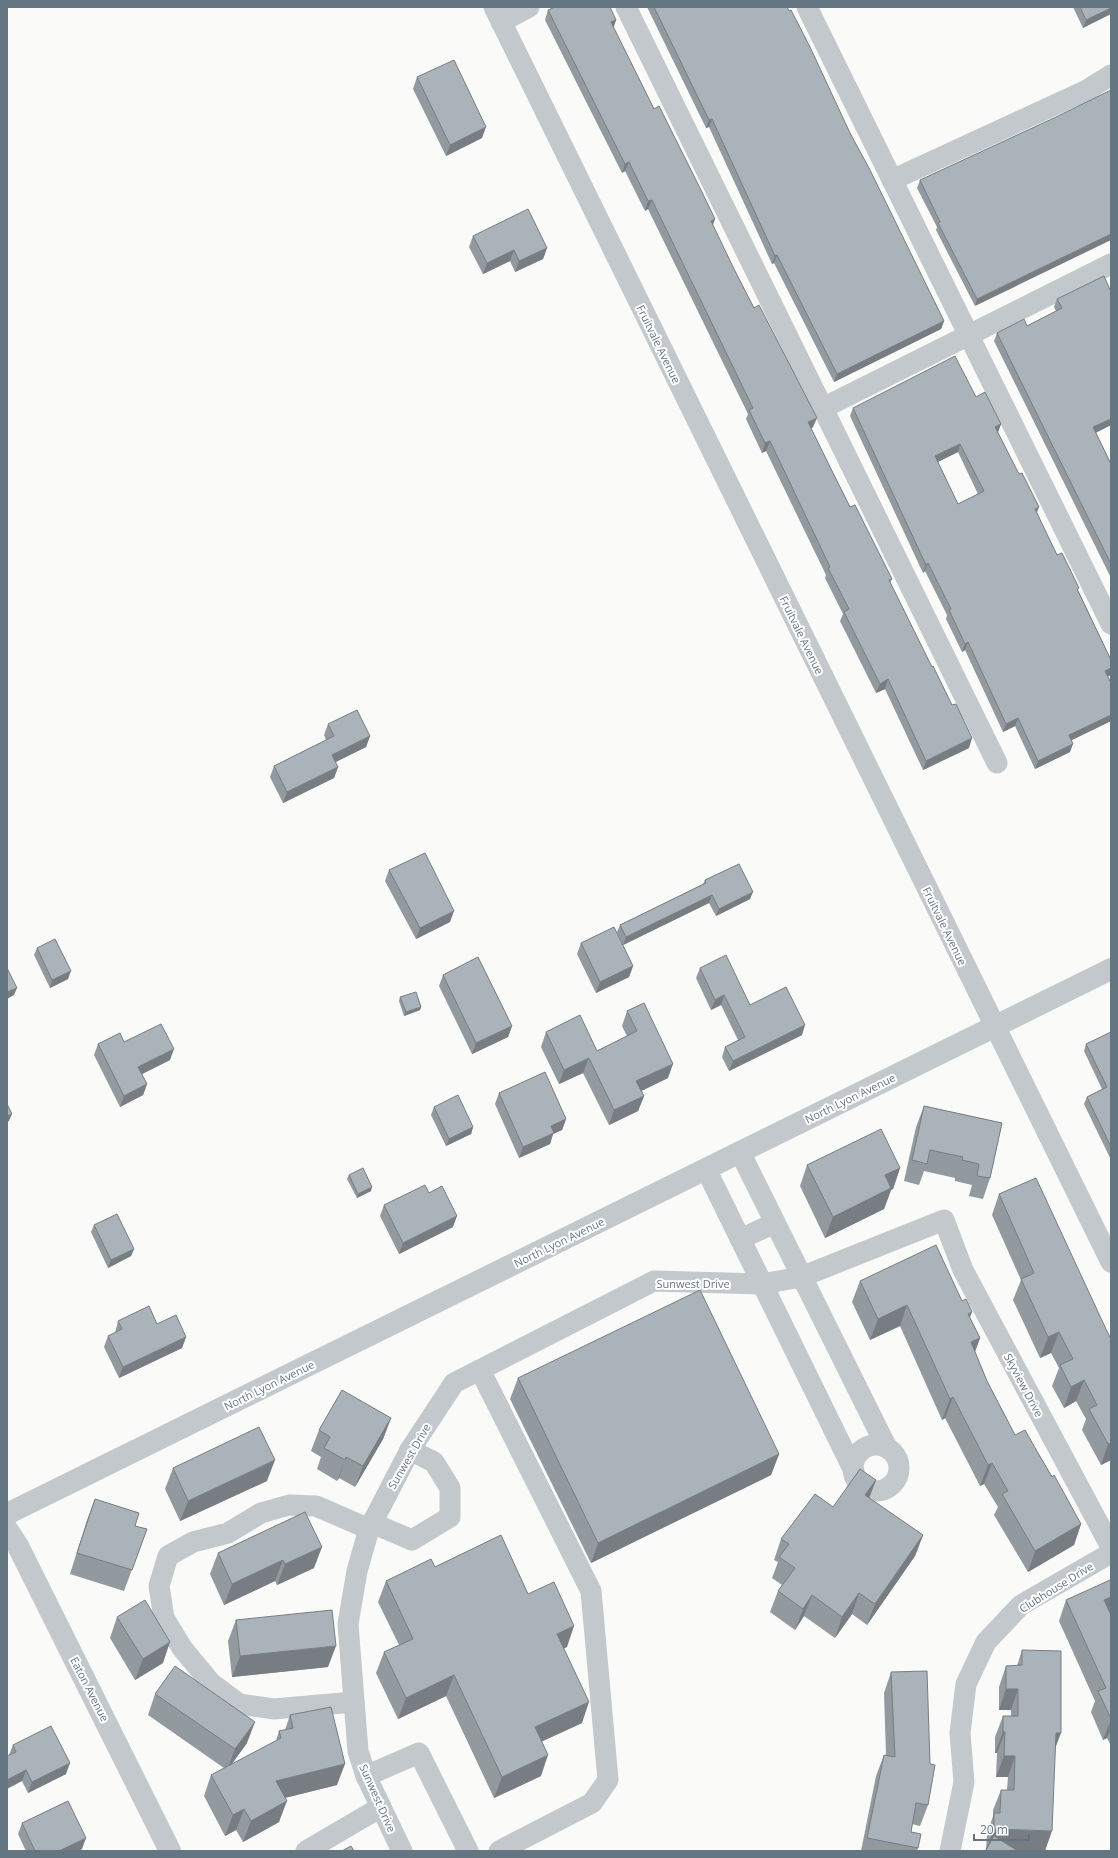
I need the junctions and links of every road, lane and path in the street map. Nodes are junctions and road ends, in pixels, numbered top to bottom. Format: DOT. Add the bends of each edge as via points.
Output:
graph roads {
  1 [pos="529,7"];
  2 [pos="626,7"];
  3 [pos="807,7"];
  4 [pos="498,15"];
  5 [pos="1111,75"];
  6 [pos="892,180"];
  7 [pos="1111,264"];
  8 [pos="968,334"];
  9 [pos="823,408"];
  10 [pos="1111,624"];
  11 [pos="997,763"];
  12 [pos="1111,969"];
  13 [pos="994,1027"];
  14 [pos="740,1152"];
  15 [pos="706,1169"];
  16 [pos="944,1220"];
  17 [pos="775,1223"];
  18 [pos="740,1239"];
  19 [pos="1111,1262"];
  20 [pos="801,1277"];
  21 [pos="762,1284"];
  22 [pos="480,1370"];
  23 [pos="887,1448"];
  24 [pos="410,1450"];
  25 [pos="854,1471"];
  26 [pos="7,1514"];
  27 [pos="371,1526"];
  28 [pos="7,1529"];
  29 [pos="1111,1546"];
  30 [pos="1111,1553"];
  31 [pos="354,1702"];
  32 [pos="366,1776"];
  33 [pos="381,1807"];
  34 [pos="170,1851"];
  35 [pos="306,1851"];
  36 [pos="402,1851"];
  37 [pos="468,1851"];
  38 [pos="499,1851"];
  39 [pos="950,1851"];
  1 -- 4 [label="street"];
  2 -- 9 [label="street"];
  3 -- 6 [label="street"];
  4 -- 13 [label="street, Fruitvale Avenue"];
  5 -- 6 [label="street" via="1087,90"];
  6 -- 8 [label="street"];
  7 -- 8 [label="street"];
  8 -- 9 [label="street"];
  8 -- 10 [label="street"];
  9 -- 11 [label="street"];
  12 -- 13 [label="street, North Lyon Avenue"];
  13 -- 14 [label="street, North Lyon Avenue"];
  13 -- 19 [label="street, Fruitvale Avenue"];
  14 -- 15 [label="street, North Lyon Avenue"];
  14 -- 17 [label="street"];
  15 -- 18 [label="street"];
  15 -- 26 [label="street, North Lyon Avenue"];
  16 -- 20 [label="street, Sunwest Drive"];
  16 -- 29 [label="street, Skyview Drive" via="963,1270"];
  17 -- 18 [label="street"];
  17 -- 20 [label="street"];
  18 -- 21 [label="street"];
  20 -- 21 [label="street, Sunwest Drive"];
  20 -- 23 [label="street"];
  21 -- 22 [label="street, Sunwest Drive" via="654,1281"];
  21 -- 25 [label="street"];
  22 -- 24 [label="street, Sunwest Drive" via="454,1383"];
  22 -- 38 [label="street" via="591,1591 608,1780 592,1803"];
  23 -- 25 [label="street" via="873,1446 861,1452 856,1458"];
  23 -- 25 [label="street" via="893,1453 899,1465 896,1479 886,1489 879,1491 866,1488 856,1478"];
  24 -- 27 [label="street, Sunwest Drive"];
  24 -- 27 [label="street" via="434,1462 450,1488 450,1517 412,1540"];
  27 -- 31 [label="street, Sunwest Drive" via="357,1571 348,1624"];
  27 -- 31 [label="street" via="316,1506 289,1505 261,1513 228,1533 193,1542 168,1556 160,1586 164,1618 182,1648 211,1683 239,1704 274,1709"];
  28 -- 34 [label="street, Eaton Avenue" via="18,1546"];
  30 -- 39 [label="street, Clubhouse Drive" via="1021,1605 986,1642 966,1684 960,1733 964,1782"];
  31 -- 32 [label="street, Sunwest Drive" via="358,1751"];
  32 -- 33 [label="street, Sunwest Drive"];
  32 -- 37 [label="street" via="419,1753"];
  33 -- 35 [label="street"];
  33 -- 36 [label="street, Sunwest Drive"];
}
